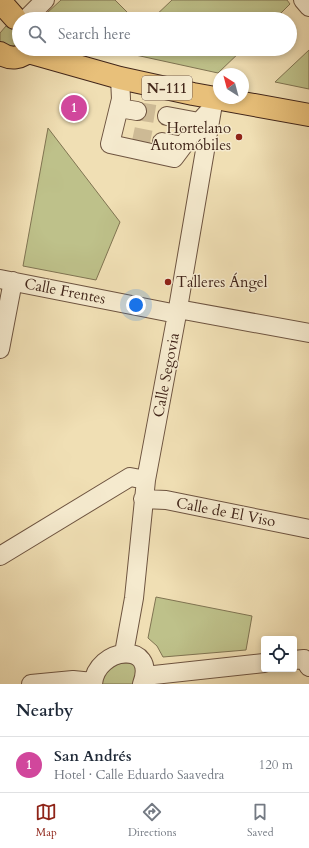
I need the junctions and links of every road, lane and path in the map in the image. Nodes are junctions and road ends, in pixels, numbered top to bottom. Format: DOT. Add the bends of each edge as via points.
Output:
graph roads {
  1 [pos="45,0"];
  2 [pos="303,0"];
  3 [pos="309,7"];
  4 [pos="16,12"];
  5 [pos="0,54"];
  6 [pos="21,56"];
  7 [pos="48,56"];
  8 [pos="82,56"];
  9 [pos="120,78"];
  10 [pos="249,97"];
  11 [pos="213,98"];
  12 [pos="213,99"];
  13 [pos="213,102"];
  14 [pos="214,104"];
  15 [pos="246,104"];
  16 [pos="118,108"];
  17 [pos="309,108"];
  18 [pos="138,111"];
  19 [pos="309,114"];
  20 [pos="167,116"];
  21 [pos="199,122"];
  22 [pos="112,132"];
  23 [pos="133,136"];
  24 [pos="162,142"];
  25 [pos="183,146"];
  26 [pos="7,280"];
  27 [pos="178,312"];
  28 [pos="309,333"];
  29 [pos="0,349"];
  30 [pos="146,480"];
  31 [pos="143,499"];
  32 [pos="309,529"];
  33 [pos="0,556"];
  34 [pos="124,652"];
  35 [pos="261,663"];
  36 [pos="143,680"];
  37 [pos="93,683"];
  38 [pos="31,684"];
  1 -- 4 [label="street"];
  2 -- 3 [label="street"];
  5 -- 6 [label="main road" via="6,57"];
  7 -- 9 [label="main road"];
  8 -- 11 [label="main road"];
  9 -- 12 [label="main road, N-111"];
  9 -- 16 [label="street" via="121,99"];
  10 -- 17 [label="main road"];
  13 -- 21 [label="street"];
  14 -- 27 [label="street, Calle Segovia"];
  15 -- 19 [label="main road, N-111"];
  16 -- 18 [label="street"];
  16 -- 22 [label="street"];
  20 -- 21 [label="street"];
  21 -- 25 [label="street"];
  22 -- 23 [label="street"];
  22 -- 25 [label="street" via="110,144 174,158"];
  24 -- 25 [label="street"];
  26 -- 27 [label="street, Calle Frentes"];
  26 -- 29 [label="street"];
  27 -- 28 [label="street, Calle Frentes"];
  27 -- 30 [label="street, Calle Segovia"];
  30 -- 31 [label="street, Calle Segovia"];
  30 -- 33 [label="street" via="130,476"];
  31 -- 32 [label="street, Calle de El Viso" via="166,500"];
  31 -- 34 [label="street, Calle Segovia" via="134,598"];
  34 -- 36 [label="street" via="141,659 145,667"];
  34 -- 37 [label="street" via="105,661 95,674"];
  35 -- 36 [label="street"];
  37 -- 38 [label="street" via="73,680"];
}
